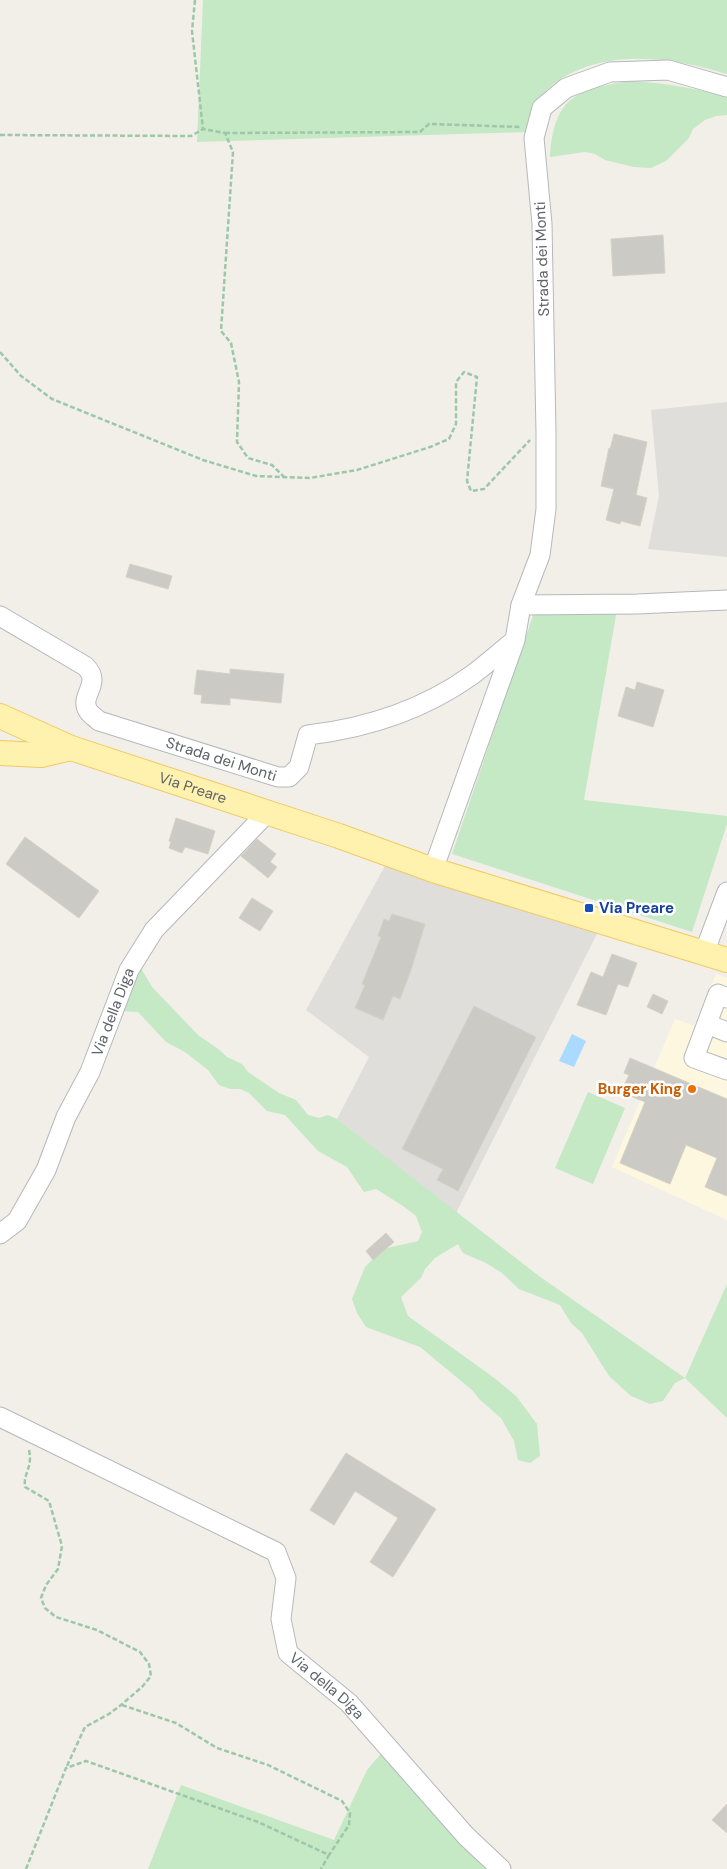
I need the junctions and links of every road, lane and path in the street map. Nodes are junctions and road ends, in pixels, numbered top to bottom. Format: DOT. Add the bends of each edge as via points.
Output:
graph roads {
  1 [pos="195,0"];
  2 [pos="727,86"];
  3 [pos="537,128"];
  4 [pos="203,130"];
  5 [pos="225,133"];
  6 [pos="0,134"];
  7 [pos="0,352"];
  8 [pos="546,433"];
  9 [pos="284,477"];
  10 [pos="727,600"];
  11 [pos="521,605"];
  12 [pos="0,616"];
  13 [pos="515,640"];
  14 [pos="0,716"];
  15 [pos="71,748"];
  16 [pos="0,753"];
  17 [pos="266,814"];
  18 [pos="433,870"];
  19 [pos="727,892"];
  20 [pos="704,952"];
  21 [pos="727,960"];
  22 [pos="727,998"];
  23 [pos="707,1024"];
  24 [pos="727,1032"];
  25 [pos="727,1070"];
  26 [pos="0,1234"];
  27 [pos="0,1417"];
  28 [pos="25,1429"];
  29 [pos="121,1705"];
  30 [pos="66,1768"];
  31 [pos="329,1855"];
  32 [pos="26,1869"];
  33 [pos="321,1869"];
  34 [pos="501,1869"];
  1 -- 4 [label="path" via="192,30"];
  2 -- 3 [label="street, Strada dei Monti" via="668,70 610,72 566,88 542,108"];
  3 -- 5 [label="path" via="429,124 420,132"];
  3 -- 8 [label="street, Strada dei Monti" via="534,138 542,224"];
  4 -- 5 [label="path"];
  4 -- 6 [label="path" via="191,136"];
  5 -- 9 [label="path" via="233,152 222,331 231,343 239,382 237,442 248,458 272,465"];
  7 -- 9 [label="path" via="21,376 52,399 203,460 256,476"];
  8 -- 9 [label="path" via="535,436 516,453 484,489 471,491 468,481 478,378 464,372 456,382 456,424 449,439 357,470 310,478"];
  8 -- 11 [label="street, Strada dei Monti" via="546,509 540,555"];
  10 -- 11 [label="street"];
  11 -- 13 [label="street, Strada dei Monti"];
  12 -- 13 [label="street, Strada dei Monti" via="92,672 93,680 86,702 88,712 99,720 278,777 289,777 298,767 308,735 358,728 430,700 472,675"];
  13 -- 18 [label="street, Strada dei Monti"];
  14 -- 15 [label="main road, Via Preare"];
  15 -- 16 [label="main road" via="41,755"];
  15 -- 17 [label="main road, Via Preare"];
  17 -- 18 [label="main road, Via Preare"];
  17 -- 26 [label="street, Via della Diga" via="154,930 129,970 90,1072 66,1117 46,1170 17,1220"];
  18 -- 20 [label="main road, Via Preare"];
  19 -- 20 [label="street"];
  20 -- 21 [label="main road, Via Preare"];
  22 -- 23 [label="street" via="718,994"];
  23 -- 24 [label="street"];
  23 -- 25 [label="street" via="694,1058"];
  27 -- 28 [label="street, Via della Diga"];
  28 -- 29 [label="path" via="32,1461 24,1481 25,1487 49,1501 62,1546 58,1568 41,1598 46,1608 56,1616 97,1630 140,1652 149,1664 151,1676"];
  28 -- 34 [label="street, Via della Diga" via="276,1552 286,1578 281,1619 288,1653 349,1703 466,1836"];
  29 -- 30 [label="path" via="84,1727"];
  29 -- 31 [label="path" via="176,1723 218,1748 268,1764 342,1801 350,1813 349,1825"];
  30 -- 31 [label="path" via="86,1761 258,1822"];
  30 -- 32 [label="path"];
  31 -- 33 [label="path"];
}
